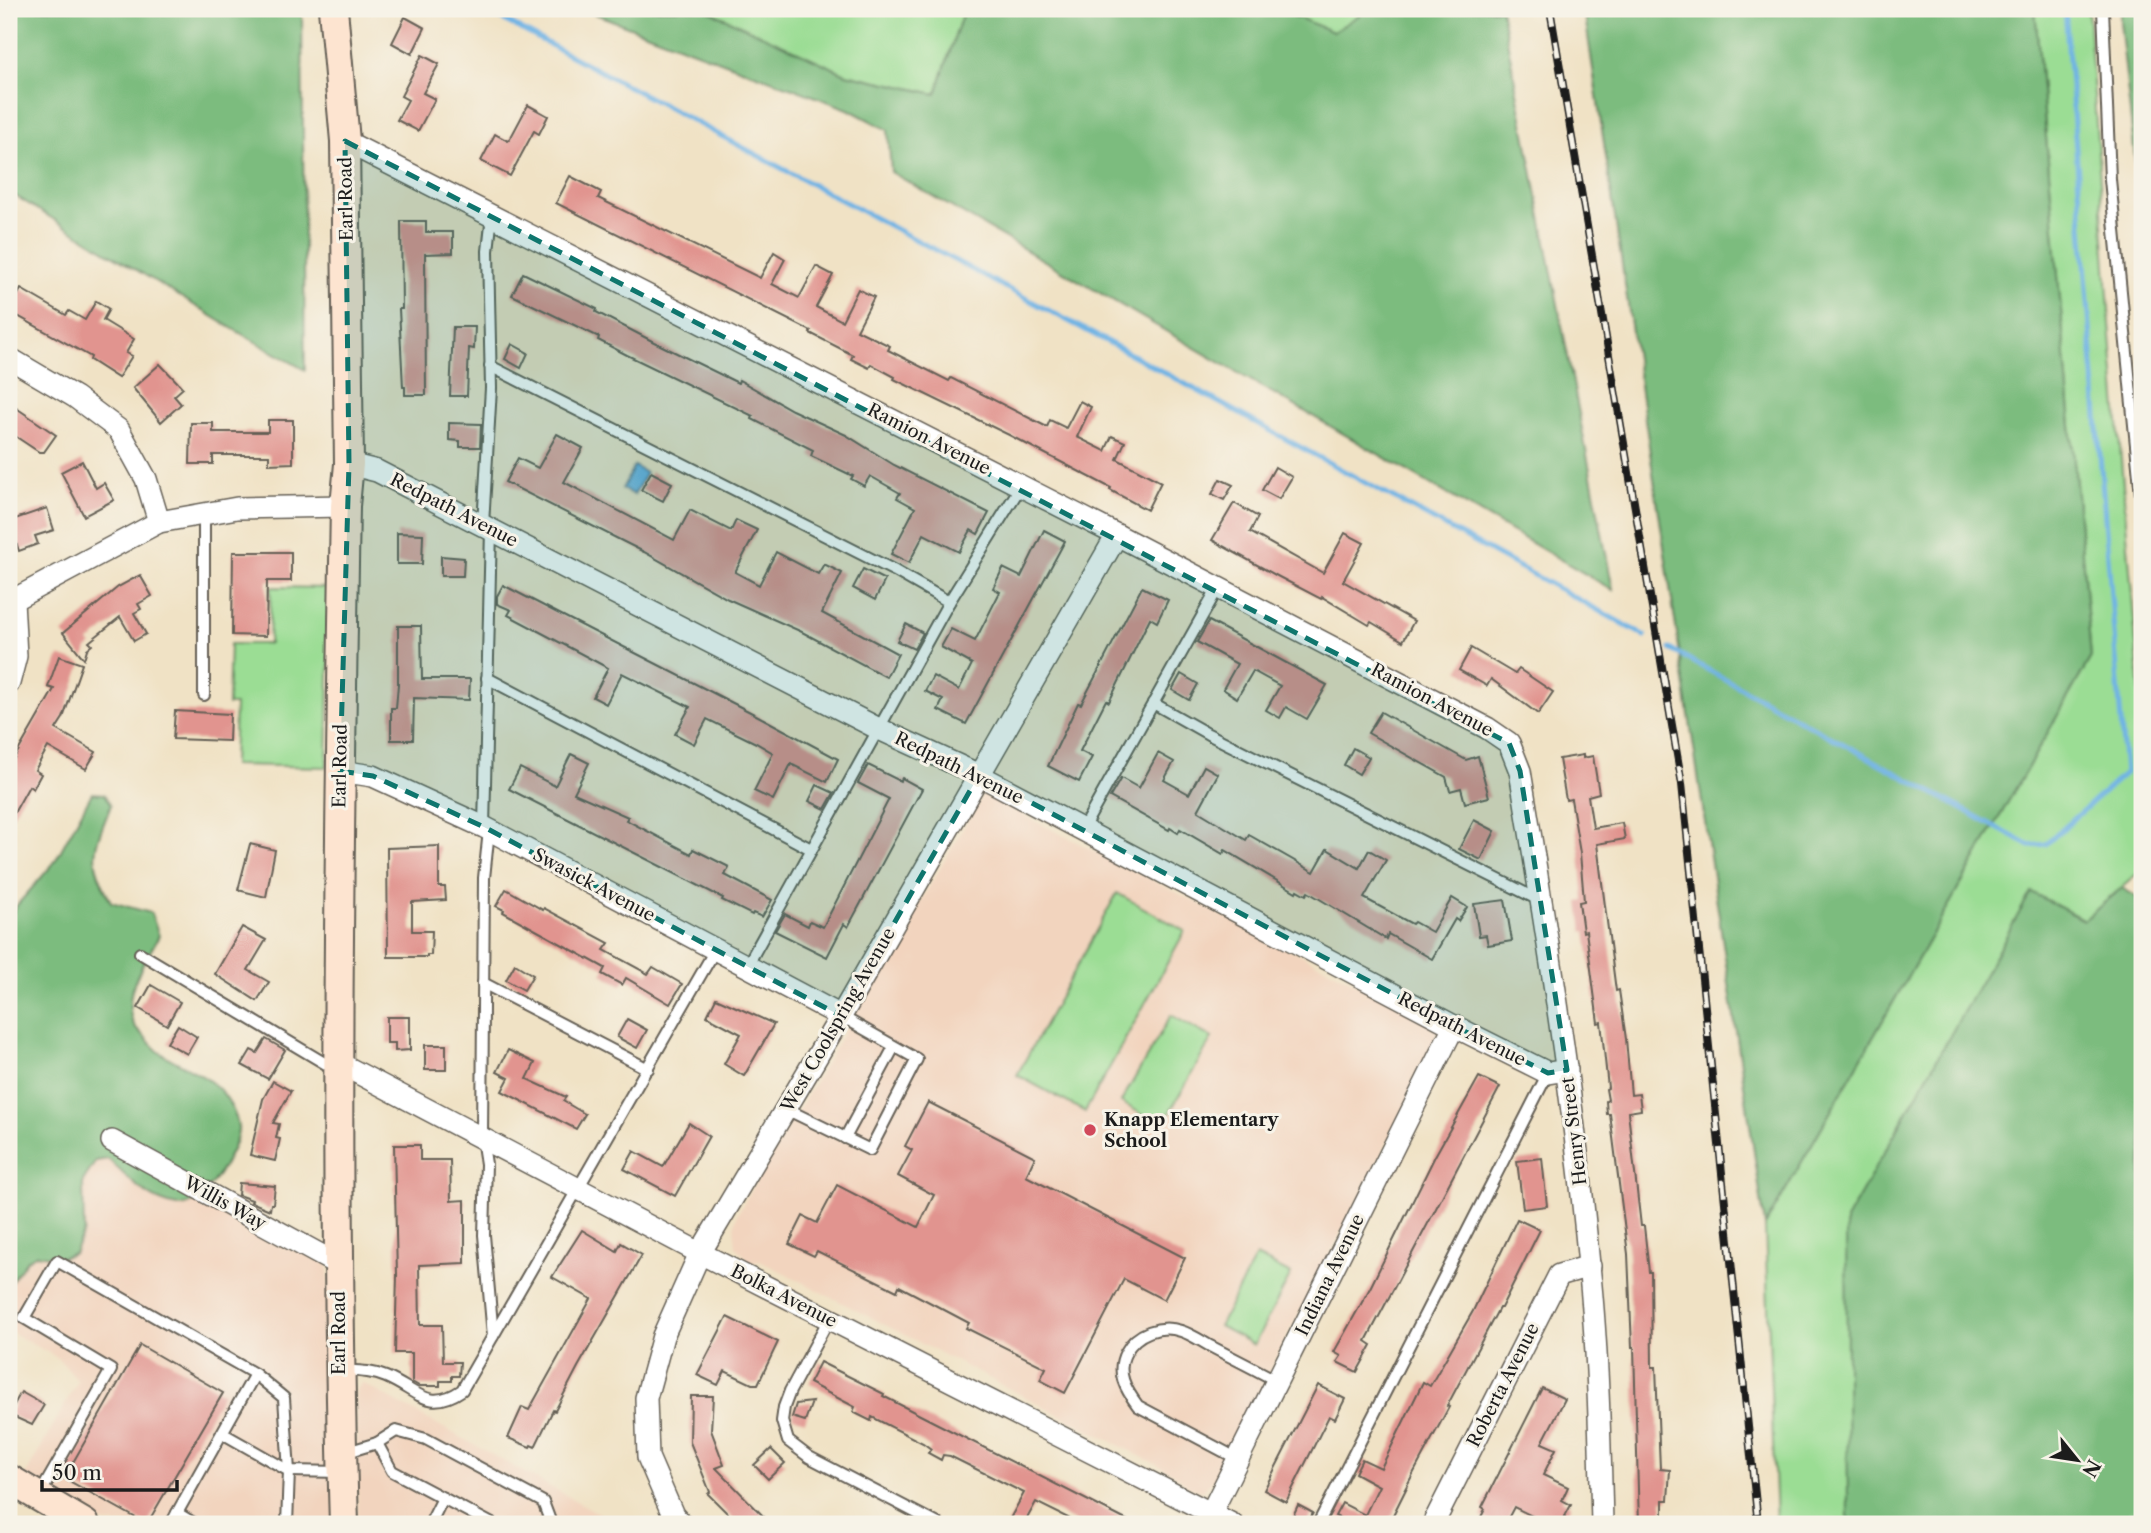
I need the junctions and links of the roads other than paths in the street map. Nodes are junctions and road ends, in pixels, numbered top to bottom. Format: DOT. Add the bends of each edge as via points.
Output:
graph roads {
  1 [pos="333,9"];
  2 [pos="2103,9"];
  3 [pos="345,141"];
  4 [pos="492,215"];
  5 [pos="9,358"];
  6 [pos="490,366"];
  7 [pos="349,464"];
  8 [pos="1021,486"];
  9 [pos="345,506"];
  10 [pos="2142,507"];
  11 [pos="204,515"];
  12 [pos="159,523"];
  13 [pos="487,527"];
  14 [pos="1117,535"];
  15 [pos="1218,588"];
  16 [pos="11,600"];
  17 [pos="949,603"];
  18 [pos="487,678"];
  19 [pos="9,683"];
  20 [pos="204,695"];
  21 [pos="1153,704"];
  22 [pos="877,728"];
  23 [pos="1509,743"];
  24 [pos="340,771"];
  25 [pos="979,775"];
  26 [pos="487,829"];
  27 [pos="1082,830"];
  28 [pos="811,849"];
  29 [pos="1541,901"];
  30 [pos="715,950"];
  31 [pos="140,953"];
  32 [pos="747,966"];
  33 [pos="483,983"];
  34 [pos="841,1016"];
  35 [pos="1454,1026"];
  36 [pos="894,1047"];
  37 [pos="339,1067"];
  38 [pos="648,1069"];
  39 [pos="1558,1071"];
  40 [pos="786,1109"];
  41 [pos="482,1138"];
  42 [pos="845,1138"];
  43 [pos="112,1141"];
  44 [pos="579,1189"];
  45 [pos="700,1253"];
  46 [pos="339,1265"];
  47 [pos="1590,1266"];
  48 [pos="829,1319"];
  49 [pos="493,1336"];
  50 [pos="339,1370"];
  51 [pos="255,1374"];
  52 [pos="1277,1381"];
  53 [pos="222,1433"];
  54 [pos="377,1443"];
  55 [pos="1238,1459"];
  56 [pos="342,1463"];
  57 [pos="289,1471"];
  58 [pos="9,1479"];
  59 [pos="39,1497"];
  60 [pos="443,1498"];
  61 [pos="177,1513"];
  62 [pos="1210,1519"];
  63 [pos="85,1524"];
  64 [pos="171,1524"];
  65 [pos="195,1524"];
  66 [pos="287,1524"];
  67 [pos="344,1524"];
  68 [pos="429,1524"];
  69 [pos="492,1524"];
  70 [pos="544,1524"];
  71 [pos="681,1524"];
  72 [pos="938,1524"];
  73 [pos="1233,1524"];
  74 [pos="1318,1524"];
  75 [pos="1433,1524"];
  76 [pos="1602,1524"];
  1 -- 3 [label="street, Earl Road"];
  2 -- 10 [label="lane" via="2110,179"];
  3 -- 4 [label="street, Ramion Avenue"];
  3 -- 7 [label="street, Earl Road"];
  4 -- 6 [label="lane" via="488,251"];
  4 -- 8 [label="street, Ramion Avenue"];
  5 -- 12 [label="street" via="75,397 119,430 146,479"];
  6 -- 13 [label="lane"];
  6 -- 17 [label="lane" via="895,571"];
  7 -- 9 [label="street, Earl Road"];
  7 -- 13 [label="street, Redpath Avenue" via="377,471"];
  8 -- 14 [label="street, Ramion Avenue"];
  8 -- 17 [label="lane"];
  9 -- 11 [label="street" via="237,508"];
  9 -- 24 [label="street, Earl Road"];
  11 -- 12 [label="street"];
  11 -- 20 [label="lane"];
  12 -- 16 [label="street"];
  13 -- 18 [label="lane"];
  13 -- 22 [label="street, Redpath Avenue"];
  14 -- 15 [label="street, Ramion Avenue"];
  14 -- 25 [label="street, West Coolspring Avenue"];
  15 -- 21 [label="lane"];
  15 -- 23 [label="street, Ramion Avenue"];
  16 -- 19 [label="street" via="16,656"];
  17 -- 22 [label="lane"];
  18 -- 26 [label="lane"];
  18 -- 28 [label="lane"];
  21 -- 27 [label="lane"];
  21 -- 29 [label="lane"];
  22 -- 25 [label="street, Redpath Avenue"];
  22 -- 28 [label="lane"];
  23 -- 29 [label="street, Henry Street" via="1520,771"];
  24 -- 26 [label="street, Swasick Avenue" via="373,776"];
  24 -- 37 [label="street, Earl Road"];
  25 -- 27 [label="street, Redpath Avenue"];
  25 -- 34 [label="street, West Coolspring Avenue"];
  26 -- 30 [label="street, Swasick Avenue"];
  26 -- 33 [label="lane"];
  27 -- 35 [label="street, Redpath Avenue"];
  28 -- 32 [label="lane"];
  29 -- 39 [label="street, Henry Street"];
  30 -- 32 [label="street, Swasick Avenue"];
  30 -- 38 [label="lane"];
  31 -- 37 [label="lane"];
  32 -- 34 [label="street, Swasick Avenue"];
  33 -- 38 [label="lane"];
  33 -- 41 [label="lane"];
  34 -- 36 [label="lane"];
  34 -- 40 [label="street, West Coolspring Avenue"];
  35 -- 39 [label="street, Redpath Avenue"];
  35 -- 52 [label="street, Indiana Avenue"];
  36 -- 42 [label="lane"];
  36 -- 42 [label="lane" via="917,1059 870,1150"];
  37 -- 41 [label="street, Bolka Avenue"];
  37 -- 46 [label="street, Earl Road"];
  38 -- 44 [label="lane"];
  39 -- 47 [label="street, Henry Street"];
  39 -- 74 [label="lane"];
  40 -- 42 [label="lane"];
  40 -- 45 [label="street, West Coolspring Avenue"];
  41 -- 44 [label="street, Bolka Avenue"];
  41 -- 49 [label="lane"];
  43 -- 46 [label="street, Willis Way"];
  44 -- 45 [label="street, Bolka Avenue"];
  44 -- 49 [label="lane"];
  45 -- 48 [label="street, Bolka Avenue"];
  45 -- 71 [label="street, West Coolspring Avenue" via="663,1336 646,1398 648,1457"];
  46 -- 50 [label="street, Earl Road"];
  47 -- 75 [label="street, Roberta Avenue" via="1559,1275"];
  47 -- 76 [label="street, Henry Street"];
  48 -- 62 [label="street, Bolka Avenue"];
  48 -- 72 [label="lane" via="784,1408 782,1422 788,1441 809,1457"];
  49 -- 50 [label="lane" via="462,1390 449,1399 424,1398 367,1371"];
  50 -- 56 [label="street, Earl Road"];
  51 -- 53 [label="lane"];
  51 -- 57 [label="lane" via="284,1398"];
  51 -- 59 [label="lane" via="57,1261 24,1318 111,1370"];
  52 -- 55 [label="street, Indiana Avenue"];
  52 -- 55 [label="lane" via="1180,1331 1159,1329 1143,1334 1131,1342 1124,1355 1123,1379 1138,1406"];
  53 -- 57 [label="lane"];
  53 -- 61 [label="lane"];
  54 -- 56 [label="lane"];
  54 -- 60 [label="lane" via="393,1471"];
  54 -- 70 [label="lane" via="396,1431 426,1439 542,1502 549,1518"];
  55 -- 62 [label="street, Indiana Avenue"];
  56 -- 57 [label="lane"];
  56 -- 67 [label="street, Earl Road"];
  57 -- 66 [label="lane"];
  58 -- 59 [label="street"];
  59 -- 63 [label="street"];
  60 -- 68 [label="lane"];
  60 -- 69 [label="lane"];
  61 -- 64 [label="lane"];
  61 -- 65 [label="lane"];
  62 -- 73 [label="street, Bolka Avenue"];
}
